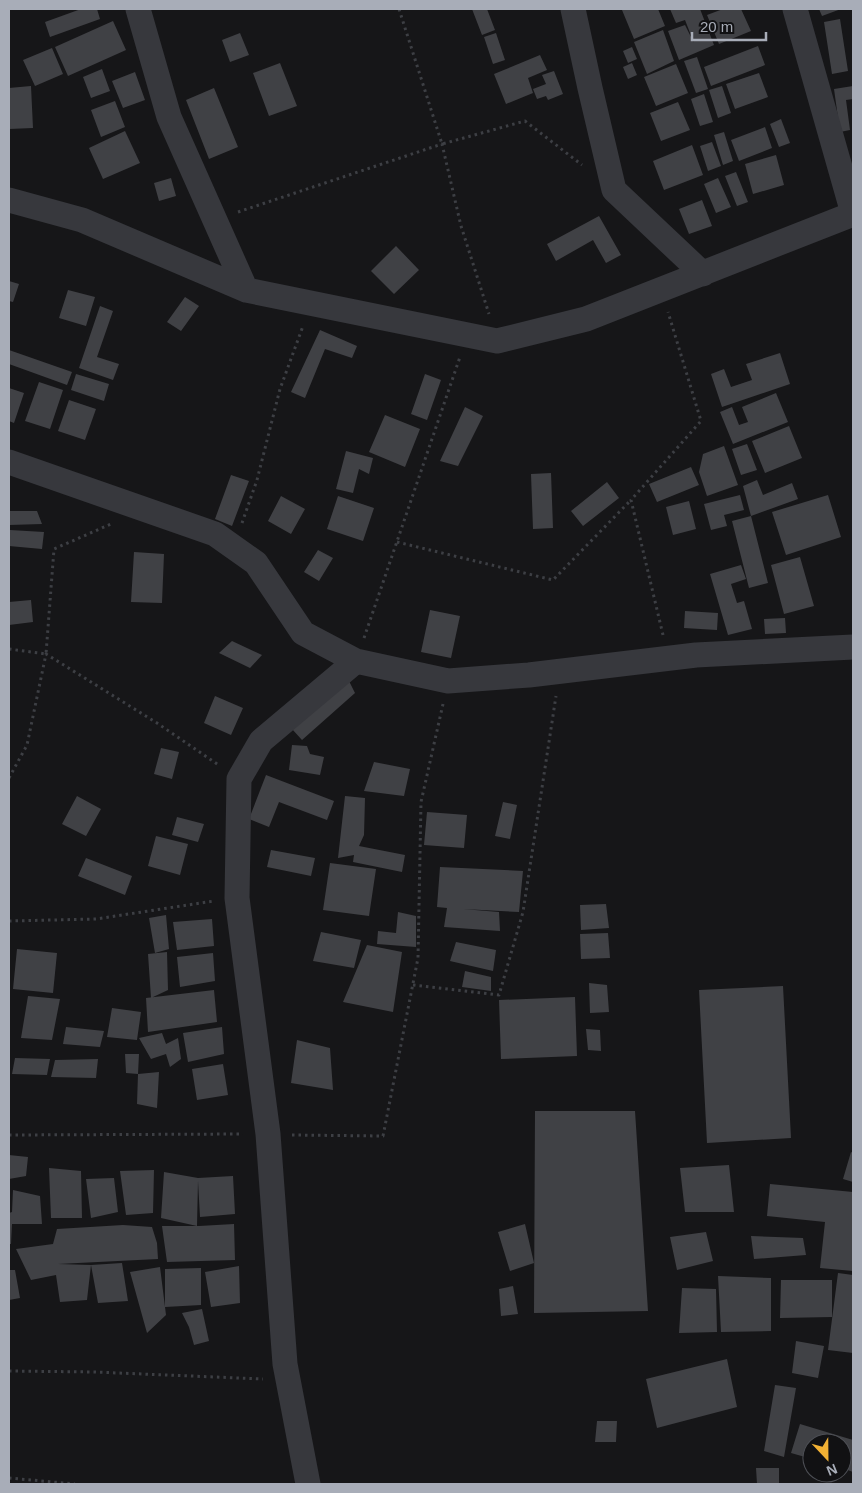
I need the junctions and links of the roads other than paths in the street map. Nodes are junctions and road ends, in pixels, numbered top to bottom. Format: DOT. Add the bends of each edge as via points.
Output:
graph roads {
  1 [pos="138,9"];
  2 [pos="572,9"];
  3 [pos="795,9"];
  4 [pos="9,200"];
  5 [pos="853,214"];
  6 [pos="702,274"];
  7 [pos="246,290"];
  8 [pos="9,462"];
  9 [pos="853,647"];
  10 [pos="356,661"];
  11 [pos="308,1484"];
  1 -- 7 [label="street" via="169,117"];
  2 -- 6 [label="street" via="614,190"];
  3 -- 5 [label="street"];
  4 -- 7 [label="street" via="82,220"];
  5 -- 6 [label="street"];
  6 -- 7 [label="street" via="586,319 497,341"];
  8 -- 10 [label="street" via="215,534 256,563 303,633"];
  9 -- 10 [label="street" via="696,655 448,680"];
  10 -- 11 [label="street" via="261,741 239,779 237,898 268,1134 285,1364"];
}
